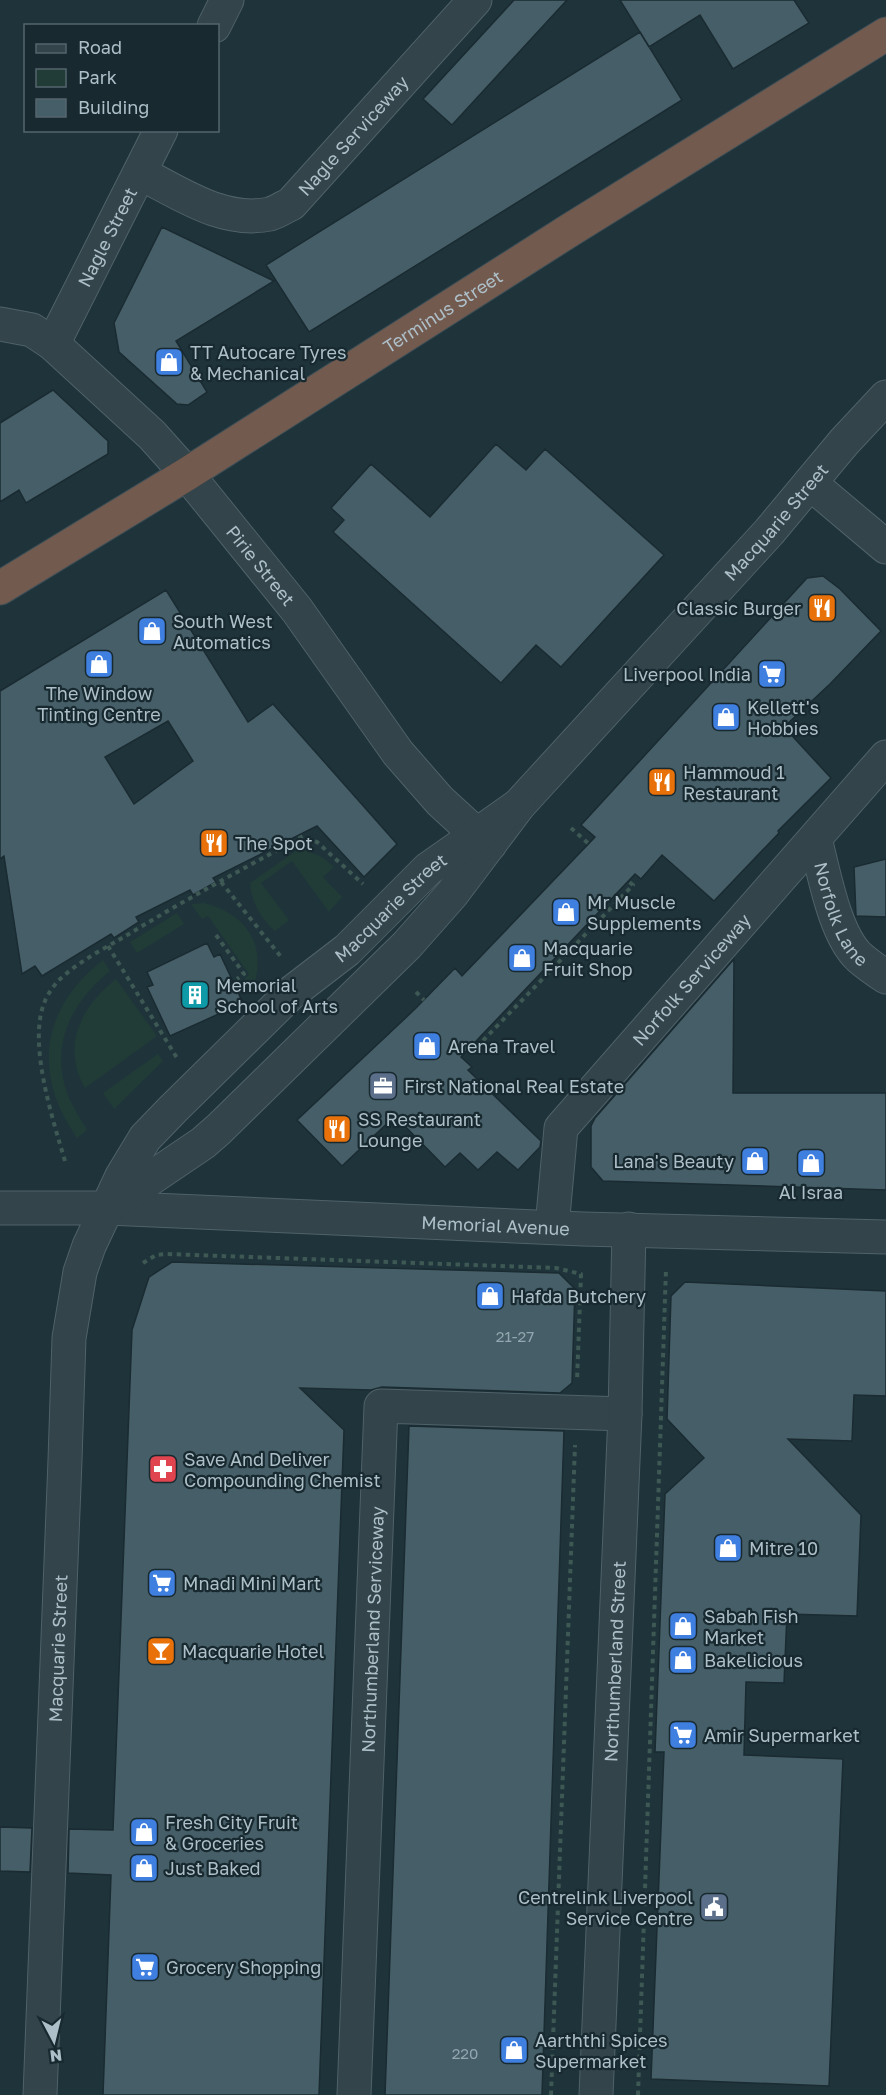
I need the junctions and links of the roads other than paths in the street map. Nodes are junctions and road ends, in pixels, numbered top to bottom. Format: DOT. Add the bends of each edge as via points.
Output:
graph roads {
  1 [pos="227,0"];
  2 [pos="475,0"];
  3 [pos="215,24"];
  4 [pos="886,34"];
  5 [pos="160,132"];
  6 [pos="140,173"];
  7 [pos="0,324"];
  8 [pos="53,344"];
  9 [pos="886,397"];
  10 [pos="187,474"];
  11 [pos="810,483"];
  12 [pos="886,546"];
  13 [pos="0,588"];
  14 [pos="886,757"];
  15 [pos="815,838"];
  16 [pos="483,839"];
  17 [pos="886,976"];
  18 [pos="0,1208"];
  19 [pos="107,1208"];
  20 [pos="552,1227"];
  21 [pos="629,1229"];
  22 [pos="886,1237"];
  23 [pos="625,1414"];
  24 [pos="40,2095"];
  25 [pos="354,2095"];
  26 [pos="597,2095"];
  1 -- 3 [label="street"];
  2 -- 6 [label="street, Nagle Serviceway" via="291,204 273,213 231,214 204,206"];
  4 -- 10 [label="highway, Terminus Street"];
  5 -- 6 [label="street, Nagle Street"];
  6 -- 8 [label="street, Nagle Street"];
  7 -- 8 [label="street, Pirie Street" via="32,330"];
  8 -- 10 [label="street, Pirie Street" via="144,427"];
  9 -- 11 [label="street, Macquarie Street"];
  10 -- 13 [label="highway, Terminus Street"];
  10 -- 16 [label="street, Pirie Street" via="297,610 398,753 430,791"];
  11 -- 12 [label="street"];
  11 -- 16 [label="street, Macquarie Street" via="519,806"];
  14 -- 15 [label="street, Norfolk Serviceway"];
  15 -- 17 [label="street, Norfolk Lane" via="845,938 859,957"];
  15 -- 20 [label="street, Norfolk Serviceway" via="561,1128"];
  16 -- 19 [label="street, Macquarie Street" via="452,894 407,945 219,1129"];
  16 -- 19 [label="street, Macquarie Street" via="428,869 347,950 291,993 146,1138"];
  18 -- 19 [label="street, Memorial Avenue"];
  19 -- 20 [label="street, Memorial Avenue"];
  19 -- 24 [label="street, Macquarie Street" via="80,1272 67,1357"];
  20 -- 21 [label="street, Memorial Avenue"];
  21 -- 22 [label="street, Memorial Avenue"];
  21 -- 23 [label="street, Northumberland Street"];
  23 -- 25 [label="street, Northumberland Serviceway" via="381,1406"];
  23 -- 26 [label="street, Northumberland Street"];
}
